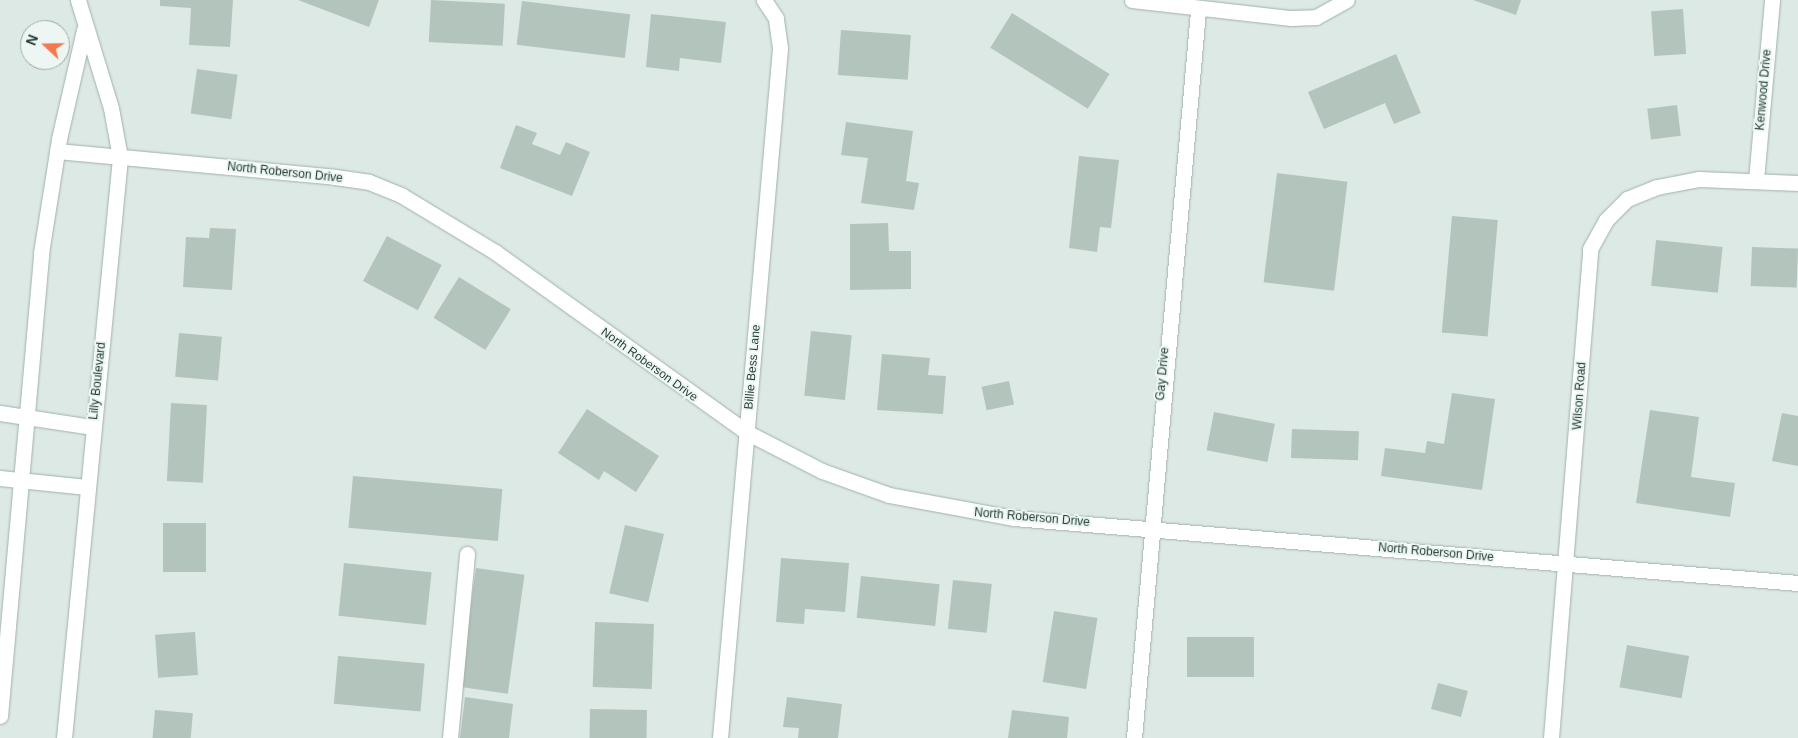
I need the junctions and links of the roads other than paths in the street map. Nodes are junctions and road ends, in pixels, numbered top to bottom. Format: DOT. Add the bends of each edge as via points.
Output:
graph roads {
  1 [pos="78,0"];
  2 [pos="764,0"];
  3 [pos="1132,0"];
  4 [pos="1347,0"];
  5 [pos="1772,0"];
  6 [pos="1198,11"];
  7 [pos="84,28"];
  8 [pos="57,151"];
  9 [pos="120,157"];
  10 [pos="1756,180"];
  11 [pos="1798,183"];
  12 [pos="0,412"];
  13 [pos="26,420"];
  14 [pos="92,427"];
  15 [pos="748,433"];
  16 [pos="0,478"];
  17 [pos="21,480"];
  18 [pos="86,487"];
  19 [pos="1149,527"];
  20 [pos="467,554"];
  21 [pos="1565,566"];
  22 [pos="1798,584"];
  23 [pos="0,716"];
  24 [pos="64,738"];
  25 [pos="450,738"];
  26 [pos="720,738"];
  27 [pos="1134,738"];
  28 [pos="1551,738"];
  1 -- 7 [label="street, Lilly Boulevard"];
  2 -- 15 [label="street, Billie Bess Lane" via="776,18 780,48"];
  3 -- 6 [label="street"];
  4 -- 6 [label="street" via="1316,17"];
  5 -- 10 [label="street, Kenwood Drive"];
  6 -- 19 [label="street, Gay Drive"];
  7 -- 8 [label="street, Lilly Boulevard"];
  7 -- 9 [label="street, Lilly Boulevard" via="111,108"];
  8 -- 9 [label="street, North Roberson Drive"];
  8 -- 13 [label="street, Lilly Boulevard" via="42,253"];
  9 -- 14 [label="street, Lilly Boulevard"];
  9 -- 15 [label="street, North Roberson Drive" via="336,177 369,182 401,195 495,252"];
  10 -- 11 [label="street, Wilson Road"];
  10 -- 21 [label="street, Wilson Road" via="1699,179 1627,199 1606,220 1590,249"];
  12 -- 13 [label="street"];
  13 -- 14 [label="street"];
  13 -- 17 [label="street, Lilly Boulevard"];
  14 -- 18 [label="street, Lilly Boulevard"];
  15 -- 19 [label="street, North Roberson Drive" via="822,471 934,506 1014,518"];
  15 -- 26 [label="street, Billie Bess Lane"];
  16 -- 17 [label="street"];
  17 -- 18 [label="street"];
  17 -- 23 [label="street, Lilly Boulevard"];
  18 -- 24 [label="street, Lilly Boulevard"];
  19 -- 21 [label="street, North Roberson Drive"];
  19 -- 27 [label="street, Gay Drive"];
  20 -- 25 [label="street"];
  21 -- 22 [label="street, North Roberson Drive"];
  21 -- 28 [label="street, Wilson Road"];
}
